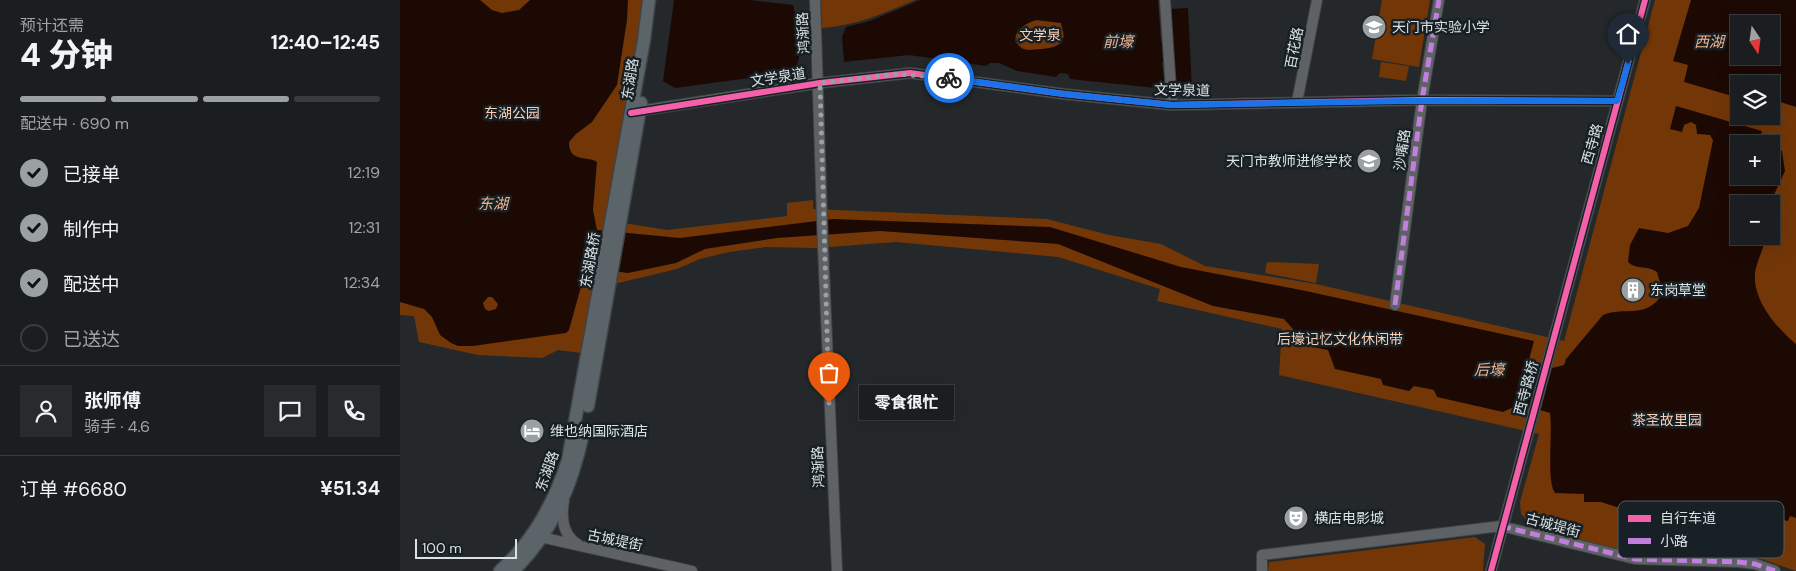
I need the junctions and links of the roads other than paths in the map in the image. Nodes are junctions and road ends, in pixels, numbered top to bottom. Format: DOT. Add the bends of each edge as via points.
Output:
graph roads {
  1 [pos="649,0"];
  2 [pos="655,0"];
  3 [pos="815,0"];
  4 [pos="1165,0"];
  5 [pos="1317,0"];
  6 [pos="1439,0"];
  7 [pos="1645,0"];
  8 [pos="820,83"];
  9 [pos="1422,100"];
  10 [pos="1617,101"];
  11 [pos="1297,102"];
  12 [pos="1172,105"];
  13 [pos="636,112"];
  14 [pos="628,161"];
  15 [pos="1564,296"];
  16 [pos="1395,305"];
  17 [pos="591,365"];
  18 [pos="564,495"];
  19 [pos="1501,526"];
  20 [pos="538,536"];
  21 [pos="585,548"];
  22 [pos="1618,555"];
  23 [pos="1631,558"];
  24 [pos="500,571"];
  25 [pos="513,571"];
  26 [pos="692,571"];
  27 [pos="837,571"];
  28 [pos="1262,571"];
  29 [pos="1491,571"];
  30 [pos="1776,571"];
  1 -- 13 [label="main road, 东湖路"];
  2 -- 13 [label="main road, 东湖路"];
  3 -- 8 [label="street, 鸿渐路"];
  4 -- 12 [label="street"];
  5 -- 11 [label="street, 百花路"];
  6 -- 9 [label="street, 沙嘴路"];
  7 -- 10 [label="street, 西寺路"];
  8 -- 12 [label="street, 文学泉道" via="910,73"];
  8 -- 13 [label="street, 文学泉道"];
  8 -- 27 [label="street, 鸿渐路" via="822,215"];
  9 -- 10 [label="street, 文学泉道"];
  9 -- 11 [label="street, 文学泉道"];
  9 -- 16 [label="street, 沙嘴路"];
  10 -- 15 [label="street, 西寺路"];
  11 -- 12 [label="street, 文学泉道"];
  13 -- 14 [label="main road, 东湖路"];
  14 -- 17 [label="main road, 东湖路桥"];
  15 -- 19 [label="street, 西寺路桥"];
  17 -- 18 [label="main road, 东湖路" via="580,450"];
  17 -- 20 [label="main road, 东湖路" via="568,460"];
  18 -- 20 [label="main road, 东湖路"];
  18 -- 21 [label="street" via="562,516 566,533"];
  19 -- 22 [label="street, 古城堤街"];
  19 -- 28 [label="street, 古城堤街" via="1262,555"];
  19 -- 29 [label="street"];
  20 -- 21 [label="street, 古城堤街"];
  20 -- 24 [label="main road, 东湖路"];
  20 -- 25 [label="main road, 东湖路"];
  21 -- 26 [label="street, 古城堤街"];
  23 -- 30 [label="street, 古城堤街" via="1738,562"];
}
